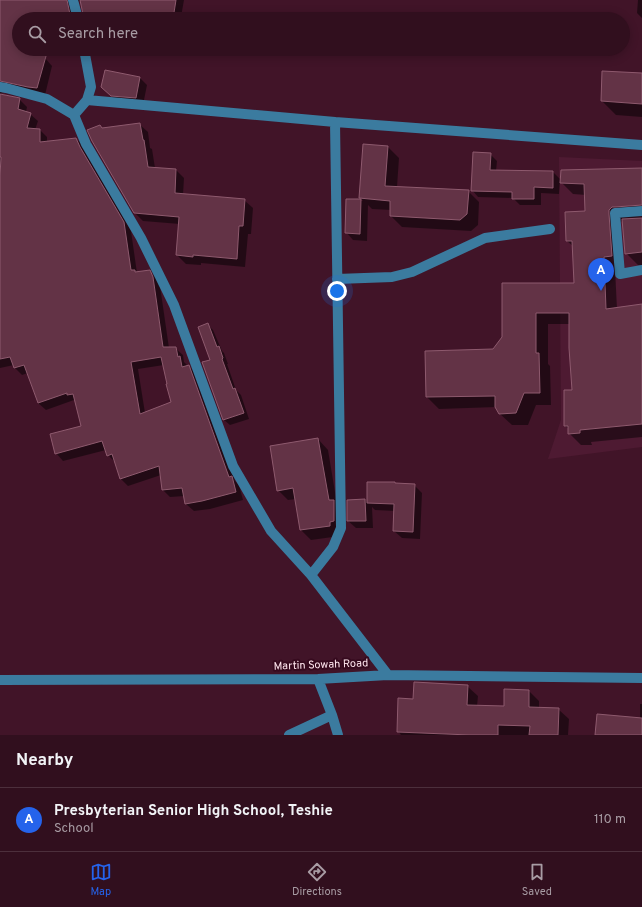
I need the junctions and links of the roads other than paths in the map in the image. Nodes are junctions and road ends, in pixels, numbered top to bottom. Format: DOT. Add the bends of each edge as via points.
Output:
graph roads {
  1 [pos="73,0"];
  2 [pos="76,12"];
  3 [pos="85,56"];
  4 [pos="0,87"];
  5 [pos="87,100"];
  6 [pos="74,115"];
  7 [pos="335,122"];
  8 [pos="642,145"];
  9 [pos="642,211"];
  10 [pos="550,229"];
  11 [pos="642,270"];
  12 [pos="337,280"];
  13 [pos="311,575"];
  14 [pos="388,674"];
  15 [pos="642,678"];
  16 [pos="318,679"];
  17 [pos="0,680"];
  18 [pos="332,715"];
  19 [pos="289,735"];
  20 [pos="338,735"];
  1 -- 2 [label="street"];
  3 -- 5 [label="street" via="91,87"];
  4 -- 6 [label="street" via="47,100"];
  5 -- 6 [label="street"];
  5 -- 7 [label="street"];
  6 -- 13 [label="street" via="86,144 141,238 174,305 233,466 271,531"];
  7 -- 8 [label="street"];
  7 -- 12 [label="street"];
  9 -- 11 [label="street" via="615,213 620,274"];
  10 -- 12 [label="street" via="485,238 412,272 392,277"];
  12 -- 13 [label="street" via="341,528 333,547"];
  13 -- 14 [label="street"];
  14 -- 15 [label="street, Martin Sowah Road"];
  14 -- 16 [label="street, Martin Sowah Road"];
  16 -- 17 [label="street, Martin Sowah Road"];
  16 -- 18 [label="street"];
  18 -- 19 [label="street"];
  18 -- 20 [label="street"];
}
